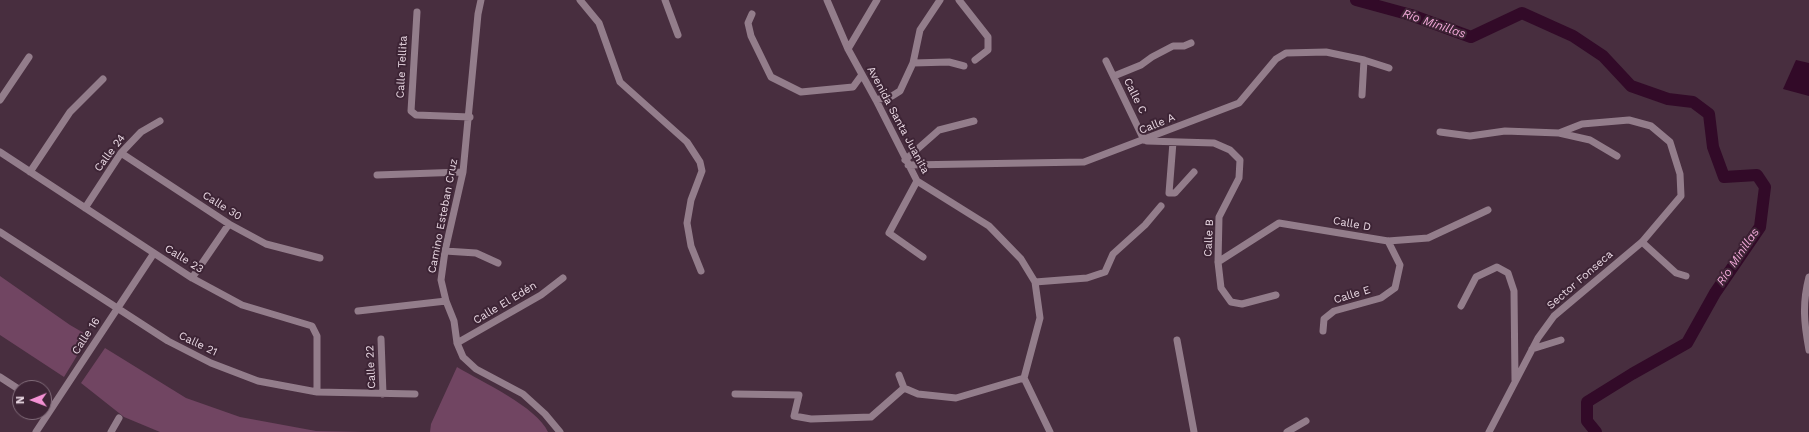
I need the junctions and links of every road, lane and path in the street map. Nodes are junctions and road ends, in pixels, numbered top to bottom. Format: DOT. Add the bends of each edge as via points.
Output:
graph roads {
  1 [pos="482,0"];
  2 [pos="580,0"];
  3 [pos="665,0"];
  4 [pos="828,0"];
  5 [pos="878,0"];
  6 [pos="940,0"];
  7 [pos="959,0"];
  8 [pos="416,12"];
  9 [pos="752,14"];
  10 [pos="678,35"];
  11 [pos="1191,43"];
  12 [pos="848,49"];
  13 [pos="29,57"];
  14 [pos="975,60"];
  15 [pos="1364,60"];
  16 [pos="1106,61"];
  17 [pos="914,63"];
  18 [pos="964,66"];
  19 [pos="1389,68"];
  20 [pos="861,76"];
  21 [pos="1114,76"];
  22 [pos="103,79"];
  23 [pos="1362,95"];
  24 [pos="0,100"];
  25 [pos="876,100"];
  26 [pos="470,117"];
  27 [pos="160,121"];
  28 [pos="974,121"];
  29 [pos="1440,132"];
  30 [pos="1559,133"];
  31 [pos="1143,141"];
  32 [pos="1174,142"];
  33 [pos="0,152"];
  34 [pos="121,153"];
  35 [pos="1617,156"];
  36 [pos="907,162"];
  37 [pos="30,172"];
  38 [pos="464,172"];
  39 [pos="1194,172"];
  40 [pos="377,175"];
  41 [pos="917,181"];
  42 [pos="1161,206"];
  43 [pos="85,208"];
  44 [pos="1488,210"];
  45 [pos="229,224"];
  46 [pos="0,232"];
  47 [pos="1388,241"];
  48 [pos="1642,242"];
  49 [pos="445,251"];
  50 [pos="154,253"];
  51 [pos="923,256"];
  52 [pos="320,258"];
  53 [pos="498,262"];
  54 [pos="1218,262"];
  55 [pos="701,271"];
  56 [pos="1686,276"];
  57 [pos="1809,277"];
  58 [pos="192,278"];
  59 [pos="563,278"];
  60 [pos="1035,282"];
  61 [pos="1276,295"];
  62 [pos="446,301"];
  63 [pos="1461,306"];
  64 [pos="117,309"];
  65 [pos="358,311"];
  66 [pos="1323,331"];
  67 [pos="381,340"];
  68 [pos="1177,340"];
  69 [pos="1561,340"];
  70 [pos="457,344"];
  71 [pos="1532,349"];
  72 [pos="1809,350"];
  73 [pos="899,375"];
  74 [pos="0,377"];
  75 [pos="1024,378"];
  76 [pos="1515,382"];
  77 [pos="12,385"];
  78 [pos="904,388"];
  79 [pos="317,392"];
  80 [pos="383,394"];
  81 [pos="415,394"];
  82 [pos="735,394"];
  83 [pos="52,407"];
  84 [pos="119,418"];
  85 [pos="44,420"];
  86 [pos="1306,421"];
  87 [pos="36,432"];
  88 [pos="111,432"];
  89 [pos="560,432"];
  90 [pos="1050,432"];
  91 [pos="1194,432"];
  92 [pos="1287,432"];
  93 [pos="1489,432"];
  1 -- 26 [label="street, Camino Esteban Cruz" via="478,14"];
  2 -- 55 [label="street" via="599,23 620,82 687,142 700,162 702,171 691,200 687,223 691,246"];
  3 -- 10 [label="street"];
  4 -- 12 [label="street, Avenida Santa Juanita"];
  5 -- 12 [label="street"];
  6 -- 17 [label="street" via="920,30"];
  7 -- 14 [label="street" via="988,37 988,50"];
  8 -- 26 [label="street, Calle Tellita" via="411,111 416,115"];
  9 -- 20 [label="street" via="748,23 751,36 771,77 801,92 853,86"];
  11 -- 21 [label="street" via="1173,46 1141,65"];
  12 -- 20 [label="street, Avenida Santa Juanita"];
  13 -- 24 [label="street"];
  15 -- 19 [label="street, Calle A"];
  15 -- 23 [label="street"];
  15 -- 31 [label="street, Calle A" via="1326,52 1286,53 1276,59 1239,103"];
  16 -- 21 [label="street, Calle C"];
  17 -- 18 [label="street" via="948,62"];
  17 -- 25 [label="street" via="900,91"];
  20 -- 25 [label="street, Avenida Santa Juanita"];
  21 -- 31 [label="street, Calle C"];
  22 -- 37 [label="street" via="70,112"];
  25 -- 36 [label="street, Avenida Santa Juanita"];
  26 -- 38 [label="street, Camino Esteban Cruz"];
  27 -- 34 [label="street, Calle 24" via="141,132"];
  28 -- 36 [label="street" via="939,130"];
  29 -- 30 [label="street" via="1470,136 1505,131"];
  30 -- 35 [label="street" via="1590,140"];
  30 -- 48 [label="street, Sector Fonseca" via="1582,124 1630,120 1651,126 1670,142 1680,174 1681,196"];
  31 -- 32 [label="street, Calle B"];
  31 -- 36 [label="street, Calle A" via="1084,162"];
  32 -- 39 [label="street" via="1169,193 1179,190"];
  32 -- 54 [label="street, Calle B" via="1214,143 1230,150 1240,160 1239,178 1219,217"];
  33 -- 37 [label="street, Calle 23"];
  34 -- 43 [label="street, Calle 24"];
  34 -- 45 [label="street, Calle 30"];
  36 -- 41 [label="street, Avenida Santa Juanita"];
  37 -- 43 [label="street, Calle 23"];
  38 -- 40 [label="street"];
  38 -- 49 [label="street, Camino Esteban Cruz"];
  41 -- 51 [label="street" via="889,233"];
  41 -- 60 [label="street, Avenida Santa Juanita" via="989,226 1021,259"];
  42 -- 60 [label="street" via="1114,254 1105,272 1086,278"];
  43 -- 50 [label="street, Calle 23"];
  44 -- 47 [label="street, Calle D" via="1428,238"];
  45 -- 52 [label="street, Calle 30" via="266,244"];
  45 -- 58 [label="street"];
  46 -- 64 [label="street, Calle 21"];
  47 -- 54 [label="street, Calle D" via="1279,223"];
  47 -- 66 [label="street, Calle E" via="1400,266 1395,288 1381,298 1334,311 1324,319"];
  48 -- 56 [label="street" via="1676,273"];
  48 -- 71 [label="street, Sector Fonseca" via="1554,316"];
  49 -- 53 [label="street" via="476,253"];
  49 -- 62 [label="street, Camino Esteban Cruz" via="441,280"];
  50 -- 58 [label="street, Calle 23"];
  50 -- 64 [label="street, Calle 16"];
  54 -- 61 [label="street, Calle B" via="1221,288 1231,302 1242,304"];
  57 -- 72 [label="street" via="1803,319"];
  58 -- 79 [label="street, Calle 23" via="242,305 312,326 317,336"];
  59 -- 70 [label="street, Calle El Edén" via="541,295"];
  60 -- 75 [label="street, Avenida Santa Juanita" via="1040,318"];
  62 -- 65 [label="street"];
  62 -- 70 [label="street, Camino Esteban Cruz" via="454,321"];
  63 -- 76 [label="street" via="1476,276 1497,267 1508,273 1514,291"];
  64 -- 79 [label="street, Calle 21" via="168,341 211,363 258,381"];
  64 -- 83 [label="street, Calle 16"];
  67 -- 80 [label="street, Calle 22"];
  68 -- 91 [label="street"];
  69 -- 71 [label="street"];
  70 -- 89 [label="street, Camino Esteban Cruz" via="463,357 476,369 523,394"];
  71 -- 76 [label="street, Sector Fonseca"];
  73 -- 78 [label="street"];
  74 -- 77 [label="street"];
  75 -- 78 [label="street" via="956,398 918,394"];
  75 -- 90 [label="street"];
  76 -- 93 [label="street, Sector Fonseca"];
  78 -- 82 [label="street" via="871,417 811,420 794,416 799,395"];
  79 -- 80 [label="street, Calle 21"];
  80 -- 81 [label="street, Calle 21"];
  84 -- 88 [label="street"];
  85 -- 87 [label="street, Calle 16"];
  86 -- 92 [label="street"];
}
